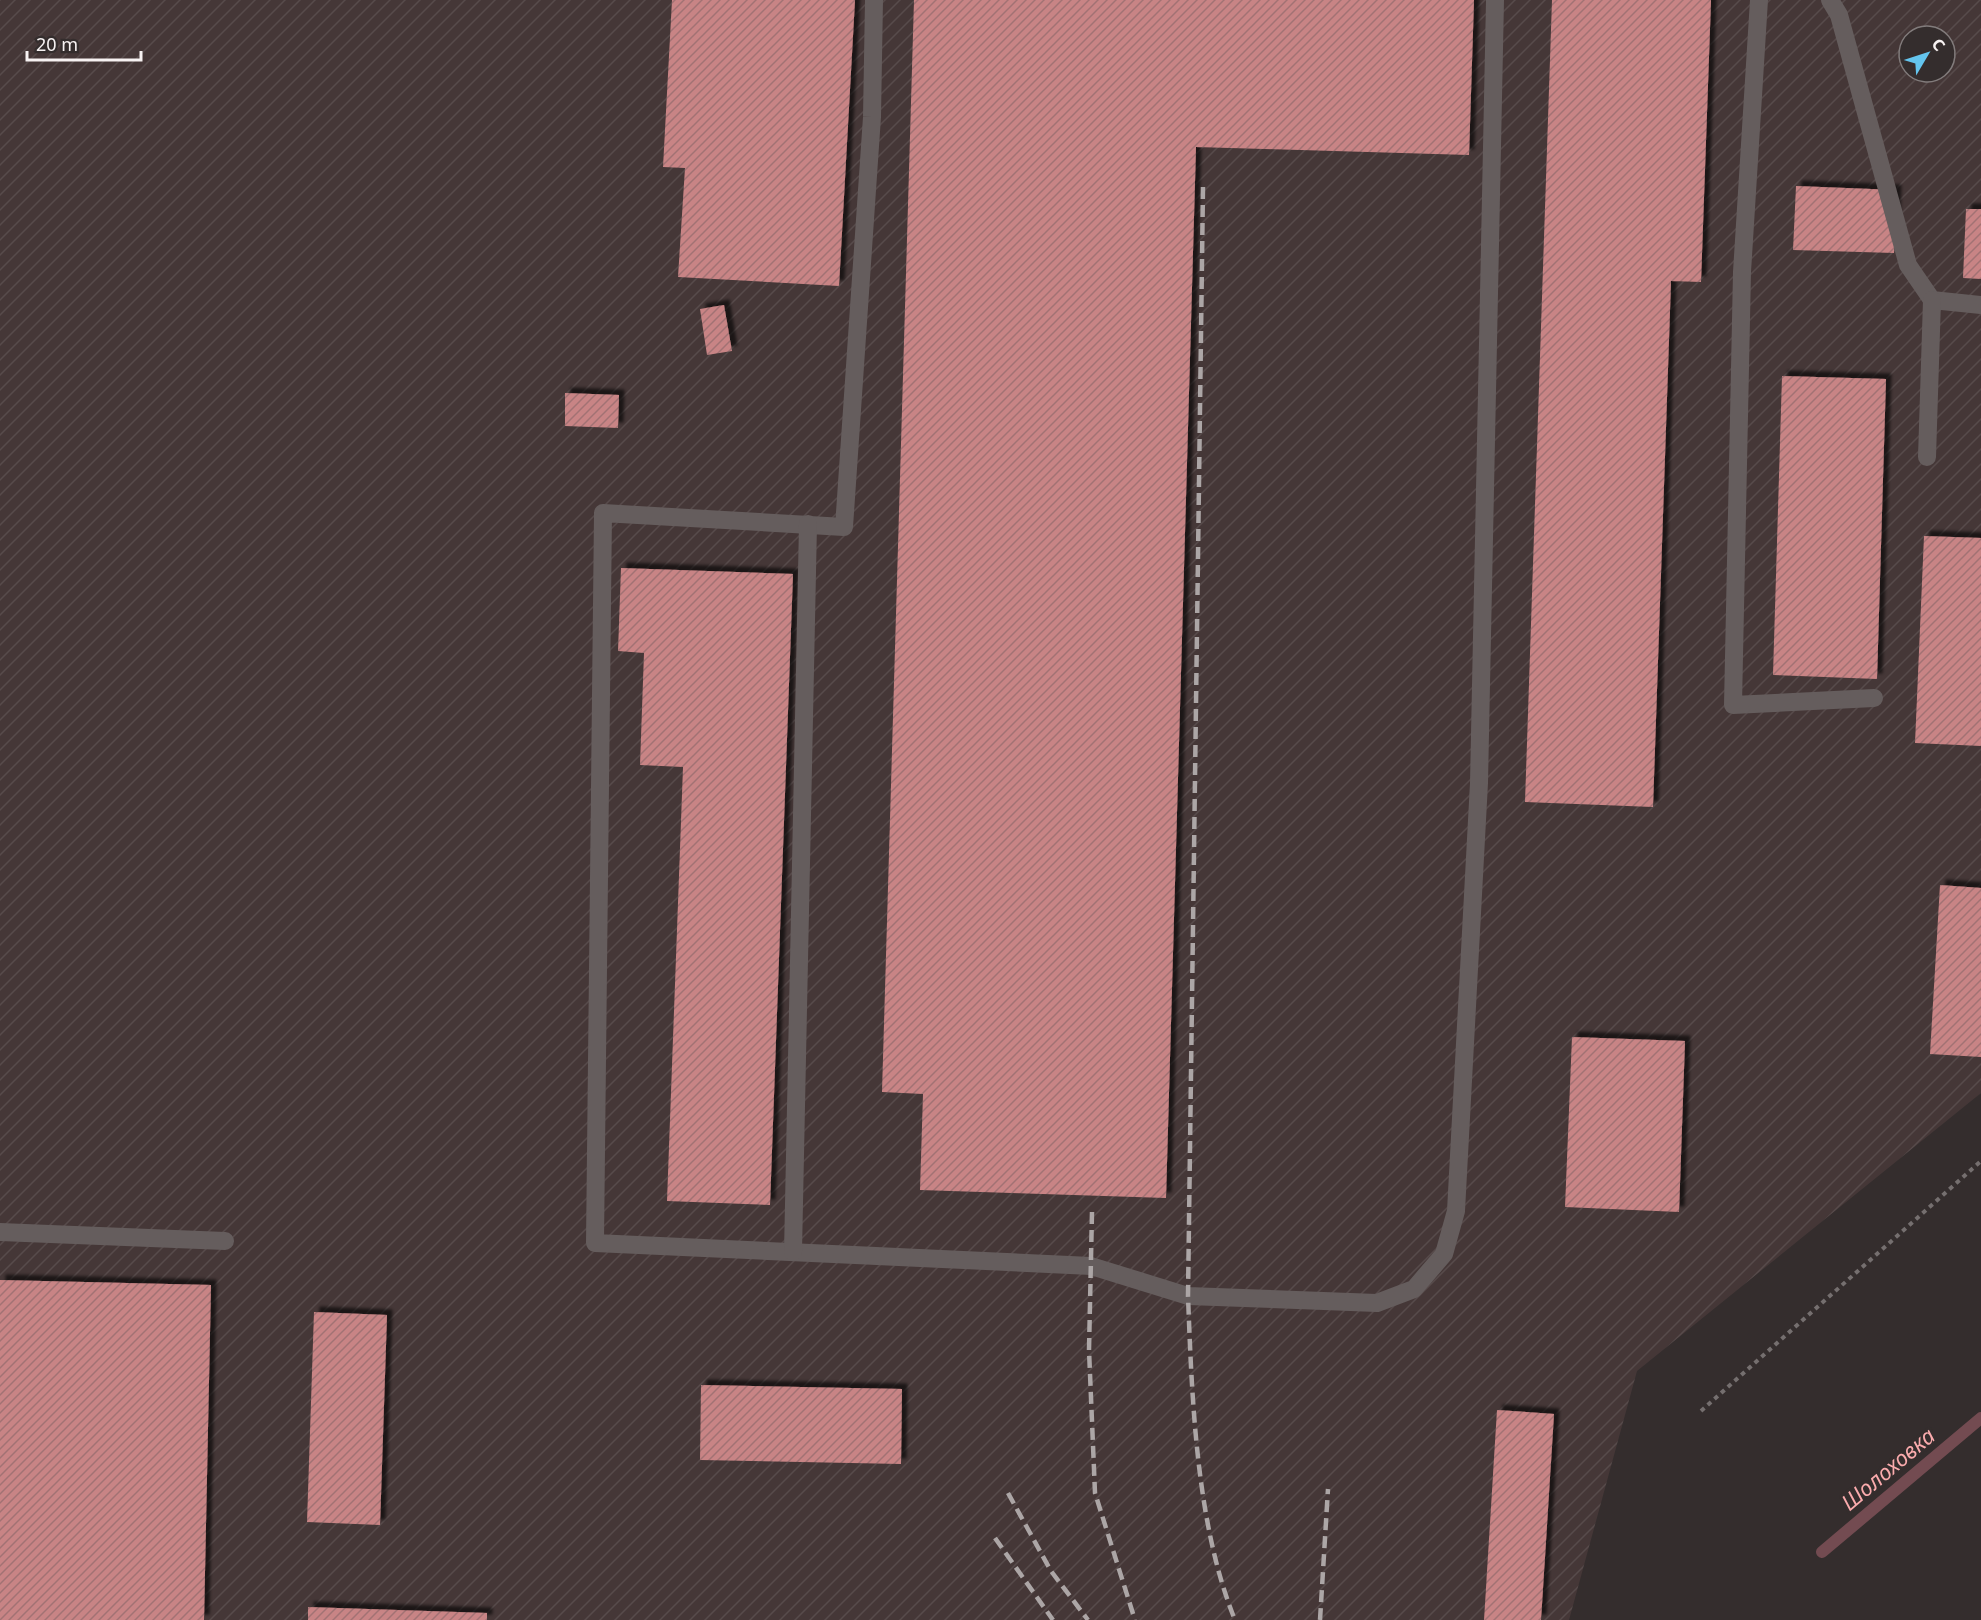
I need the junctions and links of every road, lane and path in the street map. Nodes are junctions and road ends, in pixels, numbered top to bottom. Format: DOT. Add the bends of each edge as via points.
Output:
graph roads {
  1 [pos="874,0"];
  2 [pos="1495,0"];
  3 [pos="1759,0"];
  4 [pos="1830,0"];
  5 [pos="1932,300"];
  6 [pos="1981,305"];
  7 [pos="1927,457"];
  8 [pos="808,524"];
  9 [pos="1874,698"];
  10 [pos="1981,1161"];
  11 [pos="0,1232"];
  12 [pos="225,1241"];
  13 [pos="793,1252"];
  14 [pos="1701,1411"];
  1 -- 8 [label="lane" via="872,117 844,527"];
  2 -- 13 [label="lane" via="1479,783 1456,1211 1444,1254 1414,1289 1377,1303 1188,1296 1090,1266"];
  3 -- 9 [label="lane" via="1742,272 1733,705"];
  4 -- 5 [label="lane" via="1839,15 1908,265"];
  5 -- 6 [label="lane"];
  5 -- 7 [label="lane"];
  8 -- 13 [label="lane"];
  8 -- 13 [label="lane" via="603,513 595,1243"];
  10 -- 14 [label="path"];
  11 -- 12 [label="lane"];
}
